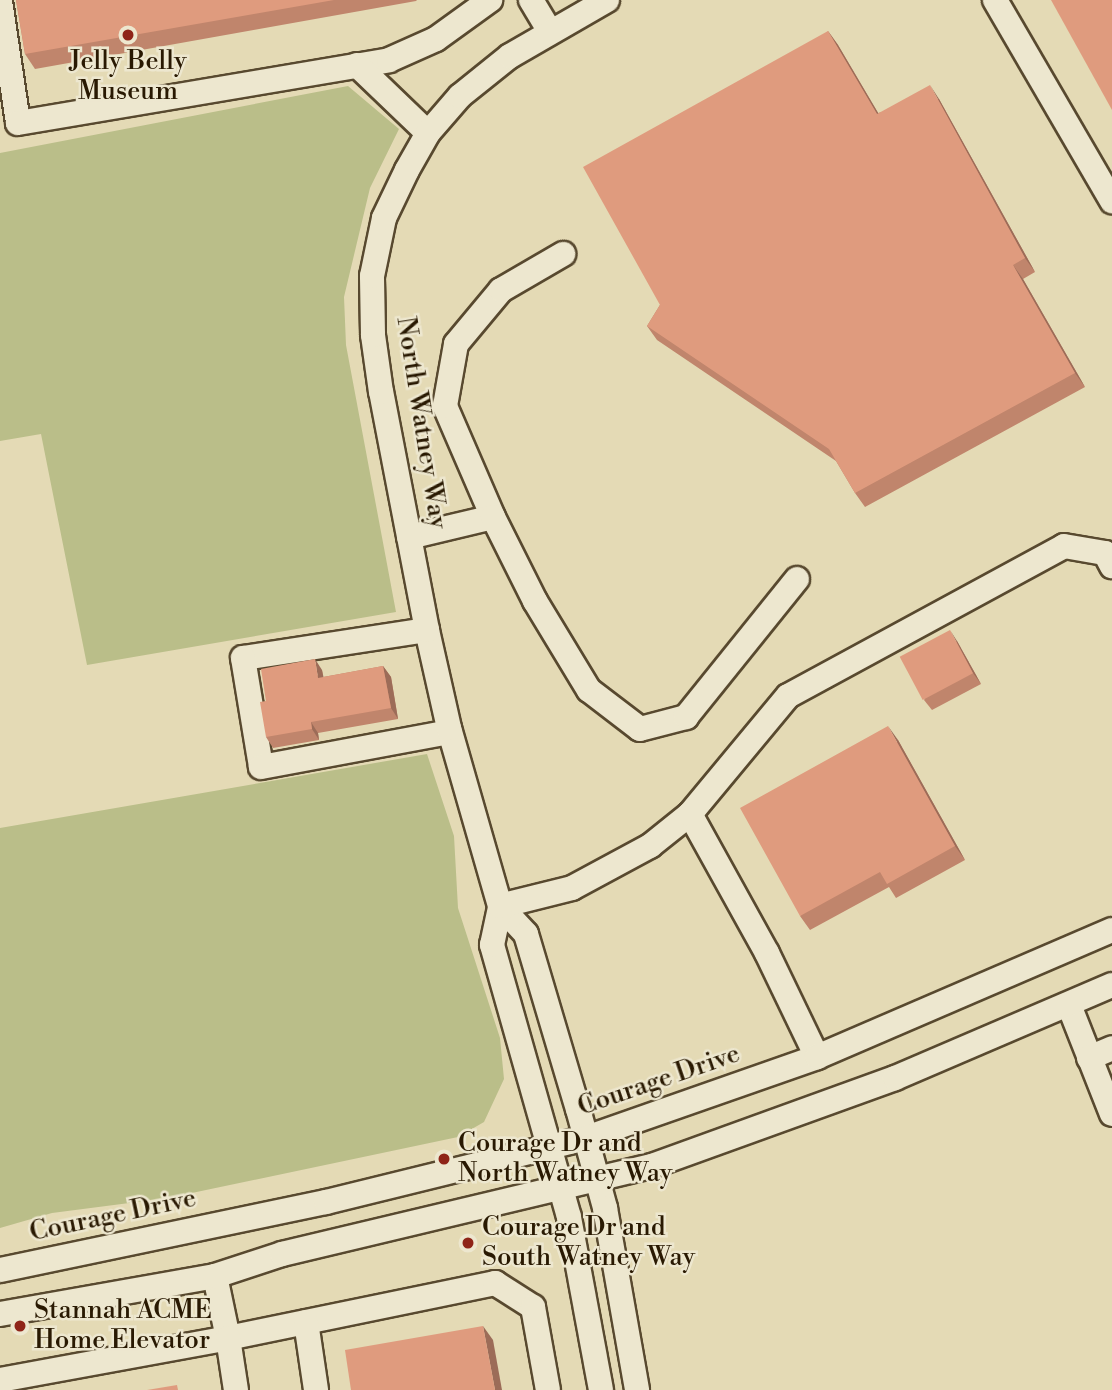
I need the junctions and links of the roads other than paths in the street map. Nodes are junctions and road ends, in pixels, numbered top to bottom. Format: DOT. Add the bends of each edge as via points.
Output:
graph roads {
  1 [pos="490,0"];
  2 [pos="531,0"];
  3 [pos="607,0"];
  4 [pos="995,0"];
  5 [pos="0,1"];
  6 [pos="550,32"];
  7 [pos="357,65"];
  8 [pos="428,133"];
  9 [pos="1112,201"];
  10 [pos="563,254"];
  11 [pos="493,517"];
  12 [pos="410,537"];
  13 [pos="1112,566"];
  14 [pos="797,579"];
  15 [pos="426,630"];
  16 [pos="450,732"];
  17 [pos="690,814"];
  18 [pos="500,906"];
  19 [pos="1112,930"];
  20 [pos="1112,985"];
  21 [pos="1069,1005"];
  22 [pos="1101,1053"];
  23 [pos="817,1057"];
  24 [pos="1112,1114"];
  25 [pos="586,1138"];
  26 [pos="549,1147"];
  27 [pos="597,1180"];
  28 [pos="561,1188"];
  29 [pos="0,1270"];
  30 [pos="215,1276"];
  31 [pos="0,1314"];
  32 [pos="306,1322"];
  33 [pos="228,1338"];
  34 [pos="0,1380"];
  35 [pos="236,1390"];
  36 [pos="316,1390"];
  37 [pos="548,1390"];
  38 [pos="601,1390"];
  39 [pos="637,1390"];
  1 -- 7 [label="street" via="436,40 389,60"];
  2 -- 6 [label="street"];
  3 -- 6 [label="street, North Watney Way"];
  4 -- 9 [label="street"];
  5 -- 7 [label="street" via="18,123"];
  6 -- 8 [label="street, North Watney Way" via="510,55 460,96"];
  7 -- 8 [label="street"];
  8 -- 12 [label="street, North Watney Way" via="384,218 372,276 373,335"];
  10 -- 11 [label="street" via="501,290 456,345 445,406"];
  11 -- 12 [label="street"];
  11 -- 14 [label="street" via="535,601 589,690 640,729 686,717"];
  12 -- 15 [label="street, North Watney Way"];
  13 -- 17 [label="street" via="1105,553 1064,546 788,696"];
  15 -- 16 [label="street, North Watney Way"];
  15 -- 16 [label="street" via="243,658 261,767"];
  16 -- 18 [label="street, North Watney Way"];
  17 -- 18 [label="street" via="650,846 572,888"];
  17 -- 23 [label="street" via="767,953"];
  18 -- 25 [label="street, North Watney Way" via="526,934"];
  18 -- 26 [label="street, North Watney Way" via="492,945"];
  19 -- 23 [label="street, Courage Drive"];
  20 -- 21 [label="street"];
  21 -- 22 [label="street"];
  21 -- 27 [label="street" via="756,1131"];
  22 -- 24 [label="street"];
  23 -- 25 [label="street, Courage Drive"];
  25 -- 26 [label="street, Courage Drive"];
  25 -- 27 [label="street, North Watney Way"];
  26 -- 28 [label="street, North Watney Way"];
  26 -- 29 [label="street, Courage Drive" via="326,1202"];
  27 -- 28 [label="street"];
  27 -- 39 [label="street, North Watney Way"];
  28 -- 30 [label="street" via="282,1254"];
  28 -- 38 [label="street, North Watney Way"];
  30 -- 31 [label="street"];
  30 -- 33 [label="street"];
  32 -- 33 [label="street"];
  32 -- 36 [label="street"];
  32 -- 37 [label="street" via="495,1283 533,1307"];
  33 -- 34 [label="street"];
  33 -- 35 [label="street"];
}
